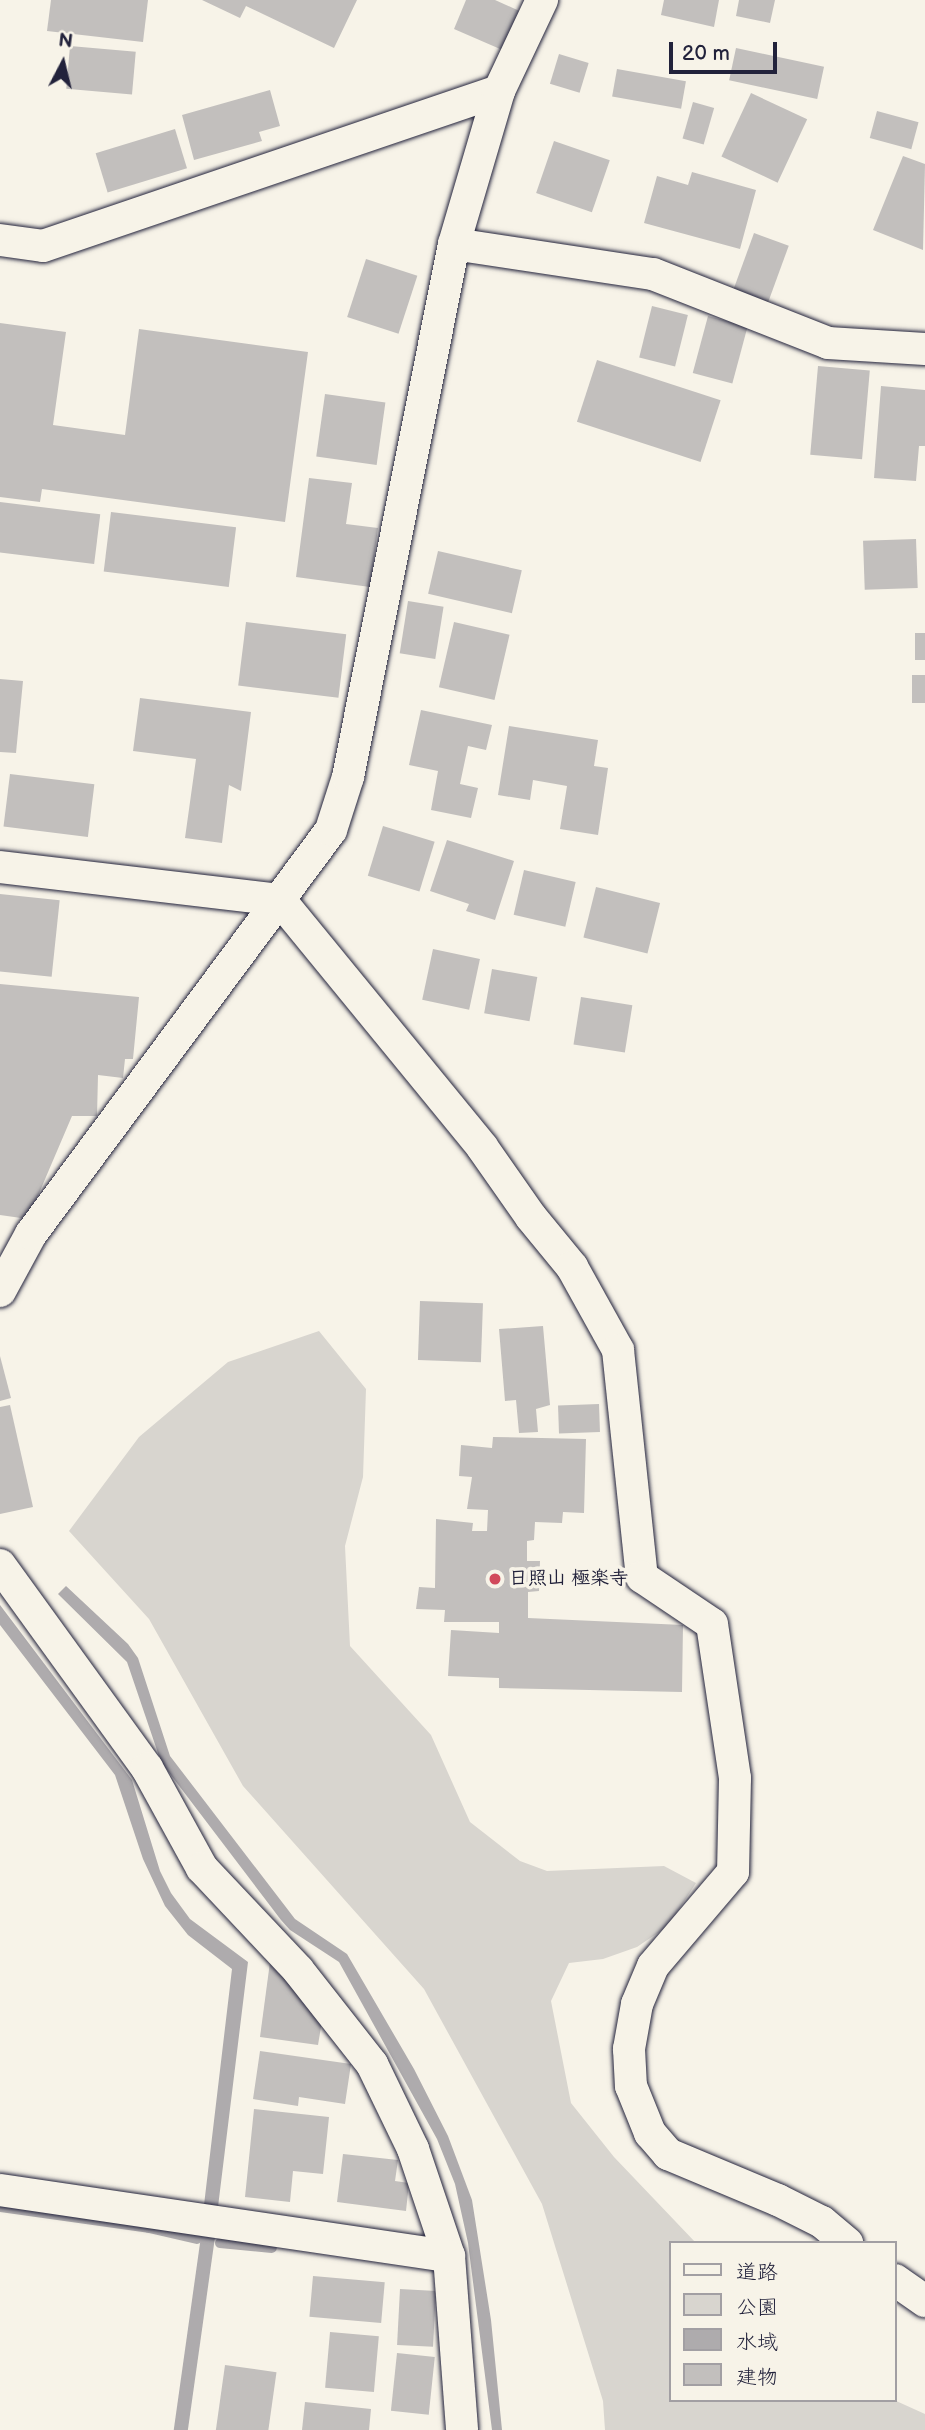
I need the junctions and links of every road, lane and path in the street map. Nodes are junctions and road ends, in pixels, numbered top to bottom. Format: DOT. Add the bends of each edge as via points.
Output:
graph roads {
  1 [pos="542,0"];
  2 [pos="499,91"];
  3 [pos="0,240"];
  4 [pos="454,244"];
  5 [pos="925,349"];
  6 [pos="0,867"];
  7 [pos="280,900"];
  8 [pos="0,1291"];
  9 [pos="0,1565"];
  10 [pos="0,2190"];
  11 [pos="845,2241"];
  12 [pos="450,2256"];
  13 [pos="897,2281"];
  14 [pos="925,2301"];
  15 [pos="462,2430"];
  1 -- 2 [label="street"];
  2 -- 3 [label="street" via="43,246"];
  2 -- 4 [label="street"];
  4 -- 5 [label="street" via="653,274 828,343"];
  4 -- 7 [label="street" via="348,777 331,830"];
  6 -- 7 [label="street"];
  7 -- 8 [label="street" via="31,1234"];
  7 -- 11 [label="street" via="482,1147 572,1267 618,1350 642,1577 712,1624 735,1778 733,1872 653,1966 637,2004 629,2049 631,2086 650,2133 668,2154 778,2200 822,2222"];
  9 -- 12 [label="street" via="147,1768 202,1868 298,1970 372,2064 413,2149"];
  10 -- 12 [label="street"];
  12 -- 15 [label="street"];
  13 -- 14 [label="street"];
}
